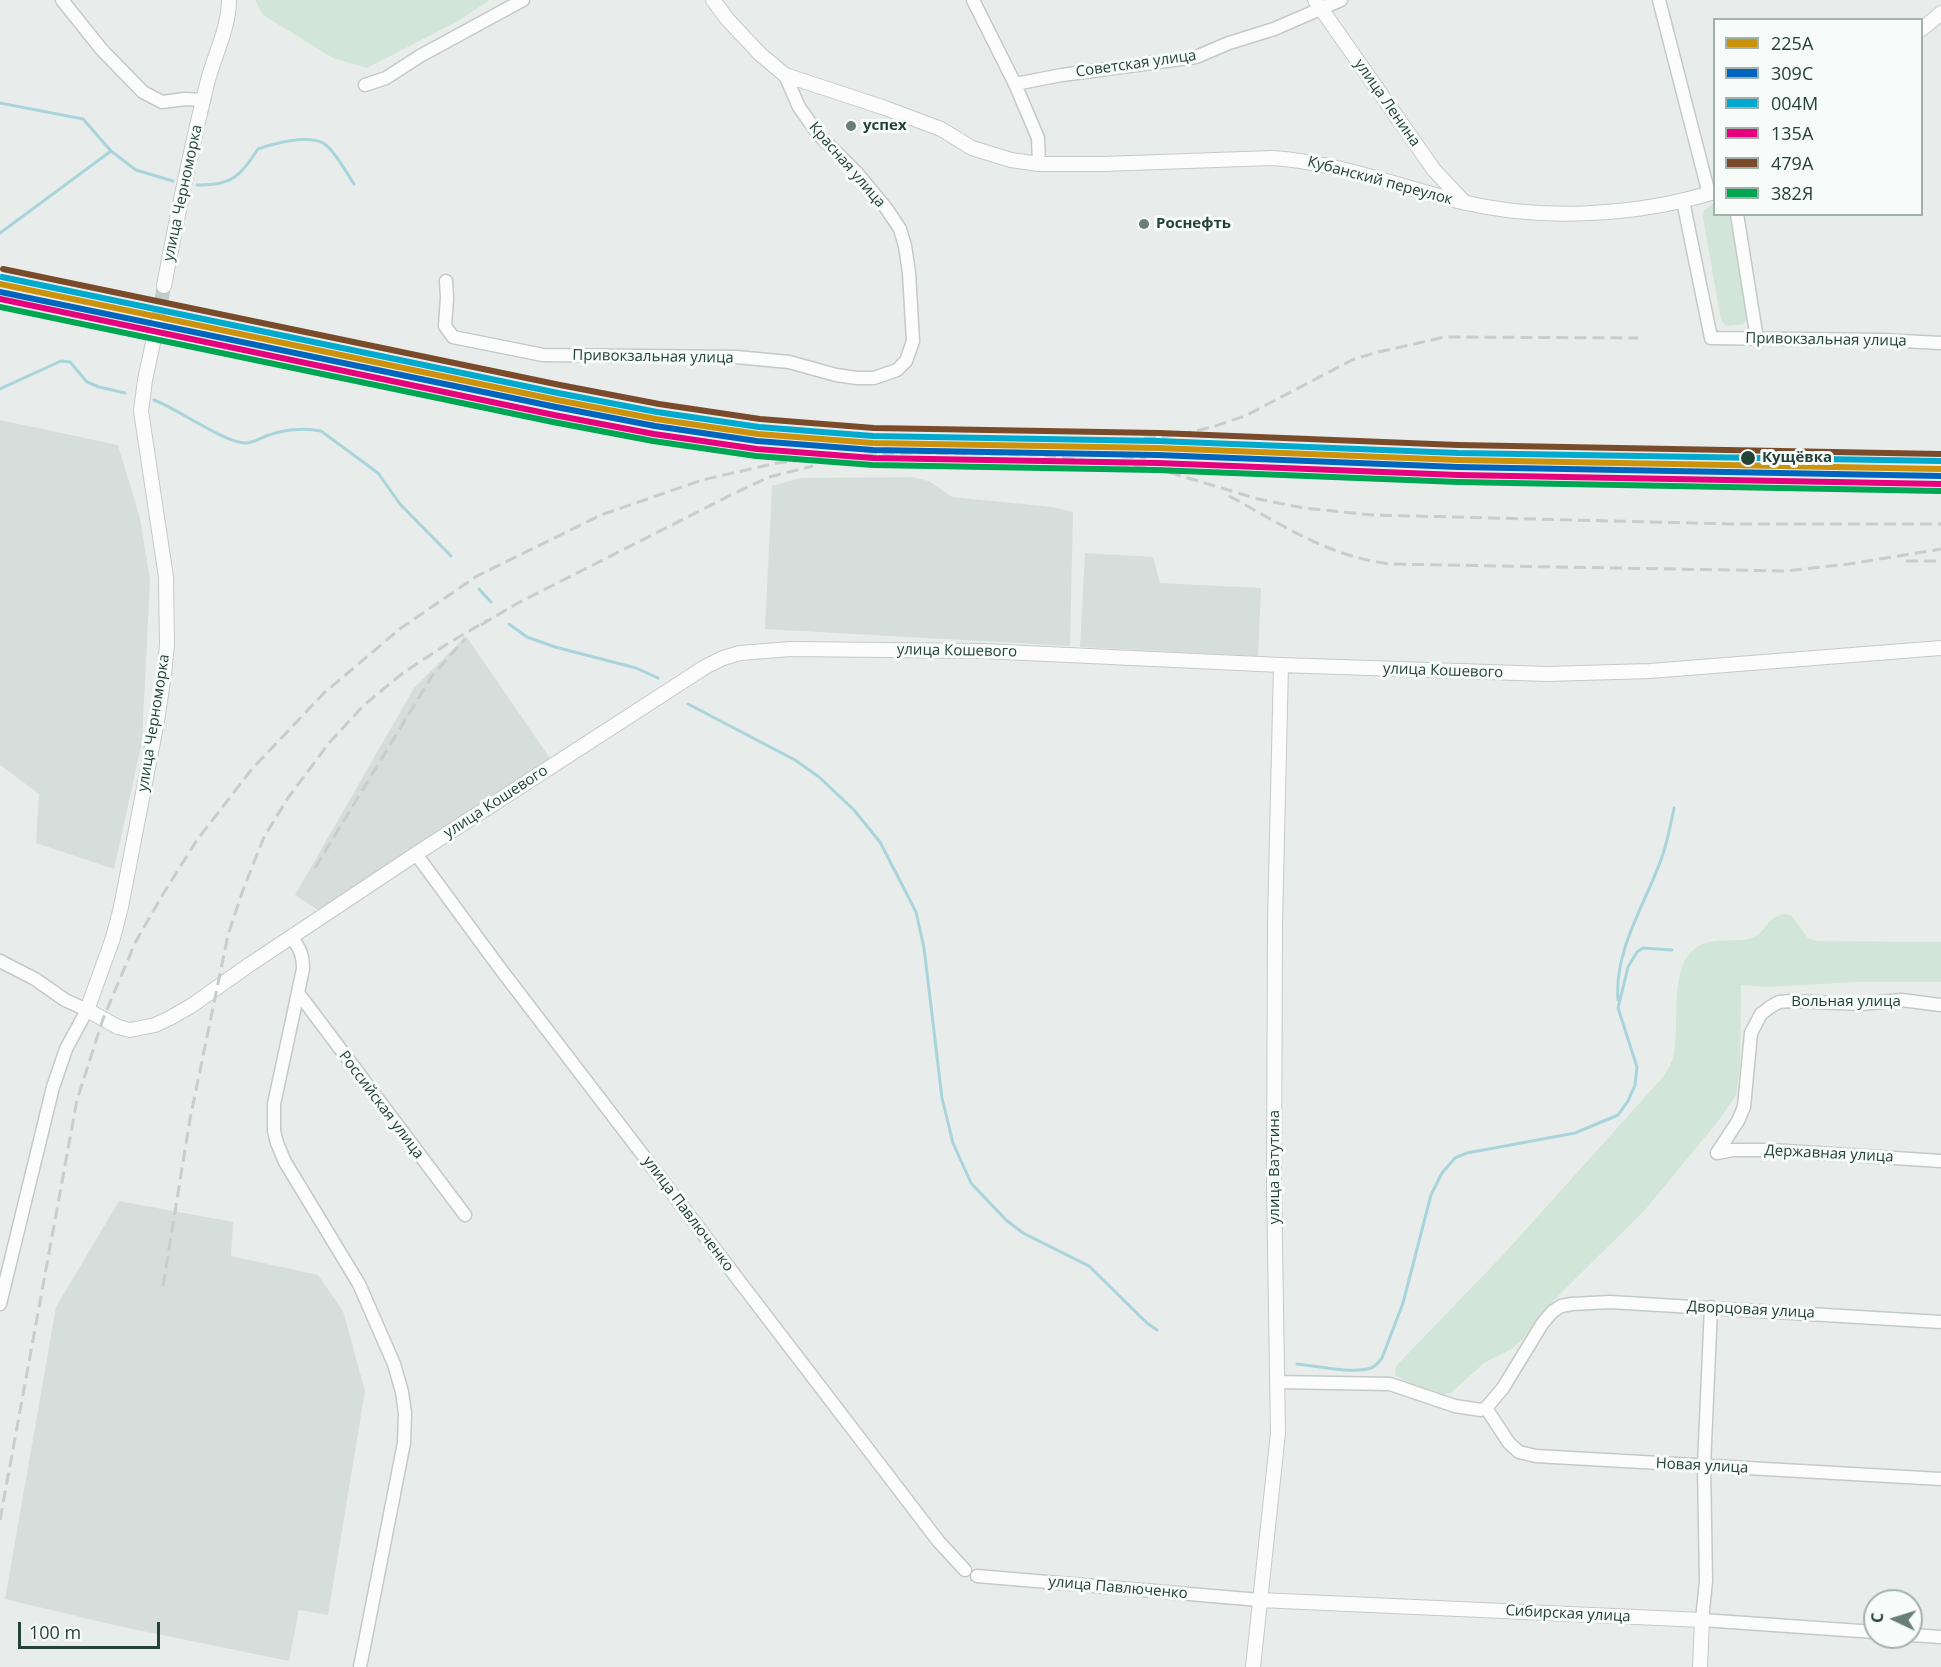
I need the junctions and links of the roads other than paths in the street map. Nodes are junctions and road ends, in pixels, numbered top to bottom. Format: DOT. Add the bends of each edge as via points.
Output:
graph roads {
  1 [pos="62,0"];
  2 [pos="229,0"];
  3 [pos="523,0"];
  4 [pos="713,0"];
  5 [pos="974,0"];
  6 [pos="1341,0"];
  7 [pos="1659,0"];
  8 [pos="1319,5"];
  9 [pos="1941,13"];
  10 [pos="1923,28"];
  11 [pos="786,75"];
  12 [pos="1015,84"];
  13 [pos="365,85"];
  14 [pos="204,100"];
  15 [pos="972,148"];
  16 [pos="1039,164"];
  17 [pos="1712,193"];
  18 [pos="1683,201"];
  19 [pos="1465,203"];
  20 [pos="1737,216"];
  21 [pos="446,281"];
  22 [pos="164,286"];
  23 [pos="157,324"];
  24 [pos="1757,339"];
  25 [pos="1941,343"];
  26 [pos="906,362"];
  27 [pos="1941,648"];
  28 [pos="1281,665"];
  29 [pos="416,854"];
  30 [pos="291,937"];
  31 [pos="0,961"];
  32 [pos="299,994"];
  33 [pos="1941,1005"];
  34 [pos="87,1010"];
  35 [pos="1717,1153"];
  36 [pos="1941,1161"];
  37 [pos="465,1215"];
  38 [pos="0,1304"];
  39 [pos="1711,1307"];
  40 [pos="1941,1322"];
  41 [pos="1277,1382"];
  42 [pos="1486,1408"];
  43 [pos="1704,1466"];
  44 [pos="1941,1479"];
  45 [pos="965,1570"];
  46 [pos="977,1576"];
  47 [pos="1260,1600"];
  48 [pos="1702,1620"];
  49 [pos="1863,1631"];
  50 [pos="1923,1636"];
  51 [pos="1941,1637"];
  52 [pos="360,1667"];
  53 [pos="1253,1667"];
  54 [pos="1700,1667"];
  1 -- 14 [label="street" via="143,93 162,102"];
  2 -- 14 [label="street, улица Черноморка"];
  3 -- 13 [label="street" via="386,78"];
  4 -- 11 [label="street, Красная улица" via="760,54"];
  5 -- 12 [label="street"];
  6 -- 8 [label="street, Советская улица"];
  7 -- 17 [label="street"];
  8 -- 12 [label="street, Советская улица" via="1196,57"];
  8 -- 19 [label="street, улица Ленина" via="1434,170"];
  9 -- 10 [label="street"];
  11 -- 15 [label="street, Красная улица" via="941,129"];
  11 -- 26 [label="street, Красная улица" via="799,107 818,134 857,173 900,229 909,273 914,341"];
  12 -- 16 [label="street" via="1038,138"];
  14 -- 22 [label="street, улица Черноморка"];
  15 -- 16 [label="street, Кубанский переулок"];
  16 -- 19 [label="street, Кубанский переулок" via="1299,159"];
  17 -- 18 [label="street, Кубанский переулок"];
  18 -- 19 [label="street, Кубанский переулок" via="1572,214"];
  18 -- 24 [label="street, Привокзальная улица" via="1711,338"];
  20 -- 24 [label="street"];
  21 -- 26 [label="street, Привокзальная улица" via="445,326 453,337 543,355 736,357 789,362 857,378 887,375"];
  23 -- 34 [label="street, улица Черноморка" via="141,411 166,577 167,645 155,732 121,907"];
  24 -- 25 [label="street, Привокзальная улица"];
  27 -- 28 [label="street, улица Кошевого" via="1590,673"];
  28 -- 29 [label="street, улица Кошевого" via="984,651 791,648 740,653 705,667"];
  28 -- 41 [label="street, улица Ватутина" via="1275,934"];
  29 -- 30 [label="street, улица Кошевого"];
  29 -- 45 [label="street, улица Павлюченко" via="939,1542"];
  30 -- 32 [label="street" via="303,956"];
  30 -- 34 [label="street, улица Кошевого" via="191,1006 155,1025 130,1030"];
  31 -- 34 [label="street"];
  32 -- 37 [label="street, Российская улица"];
  32 -- 52 [label="street" via="274,1104 277,1143 359,1284 394,1364 405,1413 404,1443"];
  33 -- 35 [label="street, Вольная улица" via="1901,1000 1861,1004 1791,1001 1770,1007 1751,1033 1744,1107"];
  34 -- 38 [label="street, улица Черноморка" via="66,1049 53,1087"];
  35 -- 36 [label="street, Державная улица" via="1771,1150"];
  39 -- 40 [label="street, Дворцовая улица"];
  39 -- 42 [label="street, Дворцовая улица" via="1610,1302 1561,1306 1542,1324 1503,1388"];
  39 -- 43 [label="street"];
  41 -- 42 [label="street" via="1390,1384 1455,1406"];
  41 -- 47 [label="street, улица Ватутина" via="1278,1433"];
  42 -- 43 [label="street, Новая улица" via="1519,1452"];
  43 -- 44 [label="street, Новая улица"];
  43 -- 48 [label="street" via="1706,1581"];
  46 -- 47 [label="street, улица Павлюченко"];
  47 -- 48 [label="street, Сибирская улица"];
  47 -- 53 [label="street, улица Ватутина"];
  48 -- 49 [label="street, Сибирская улица"];
  48 -- 54 [label="street"];
  50 -- 51 [label="street"];
}
